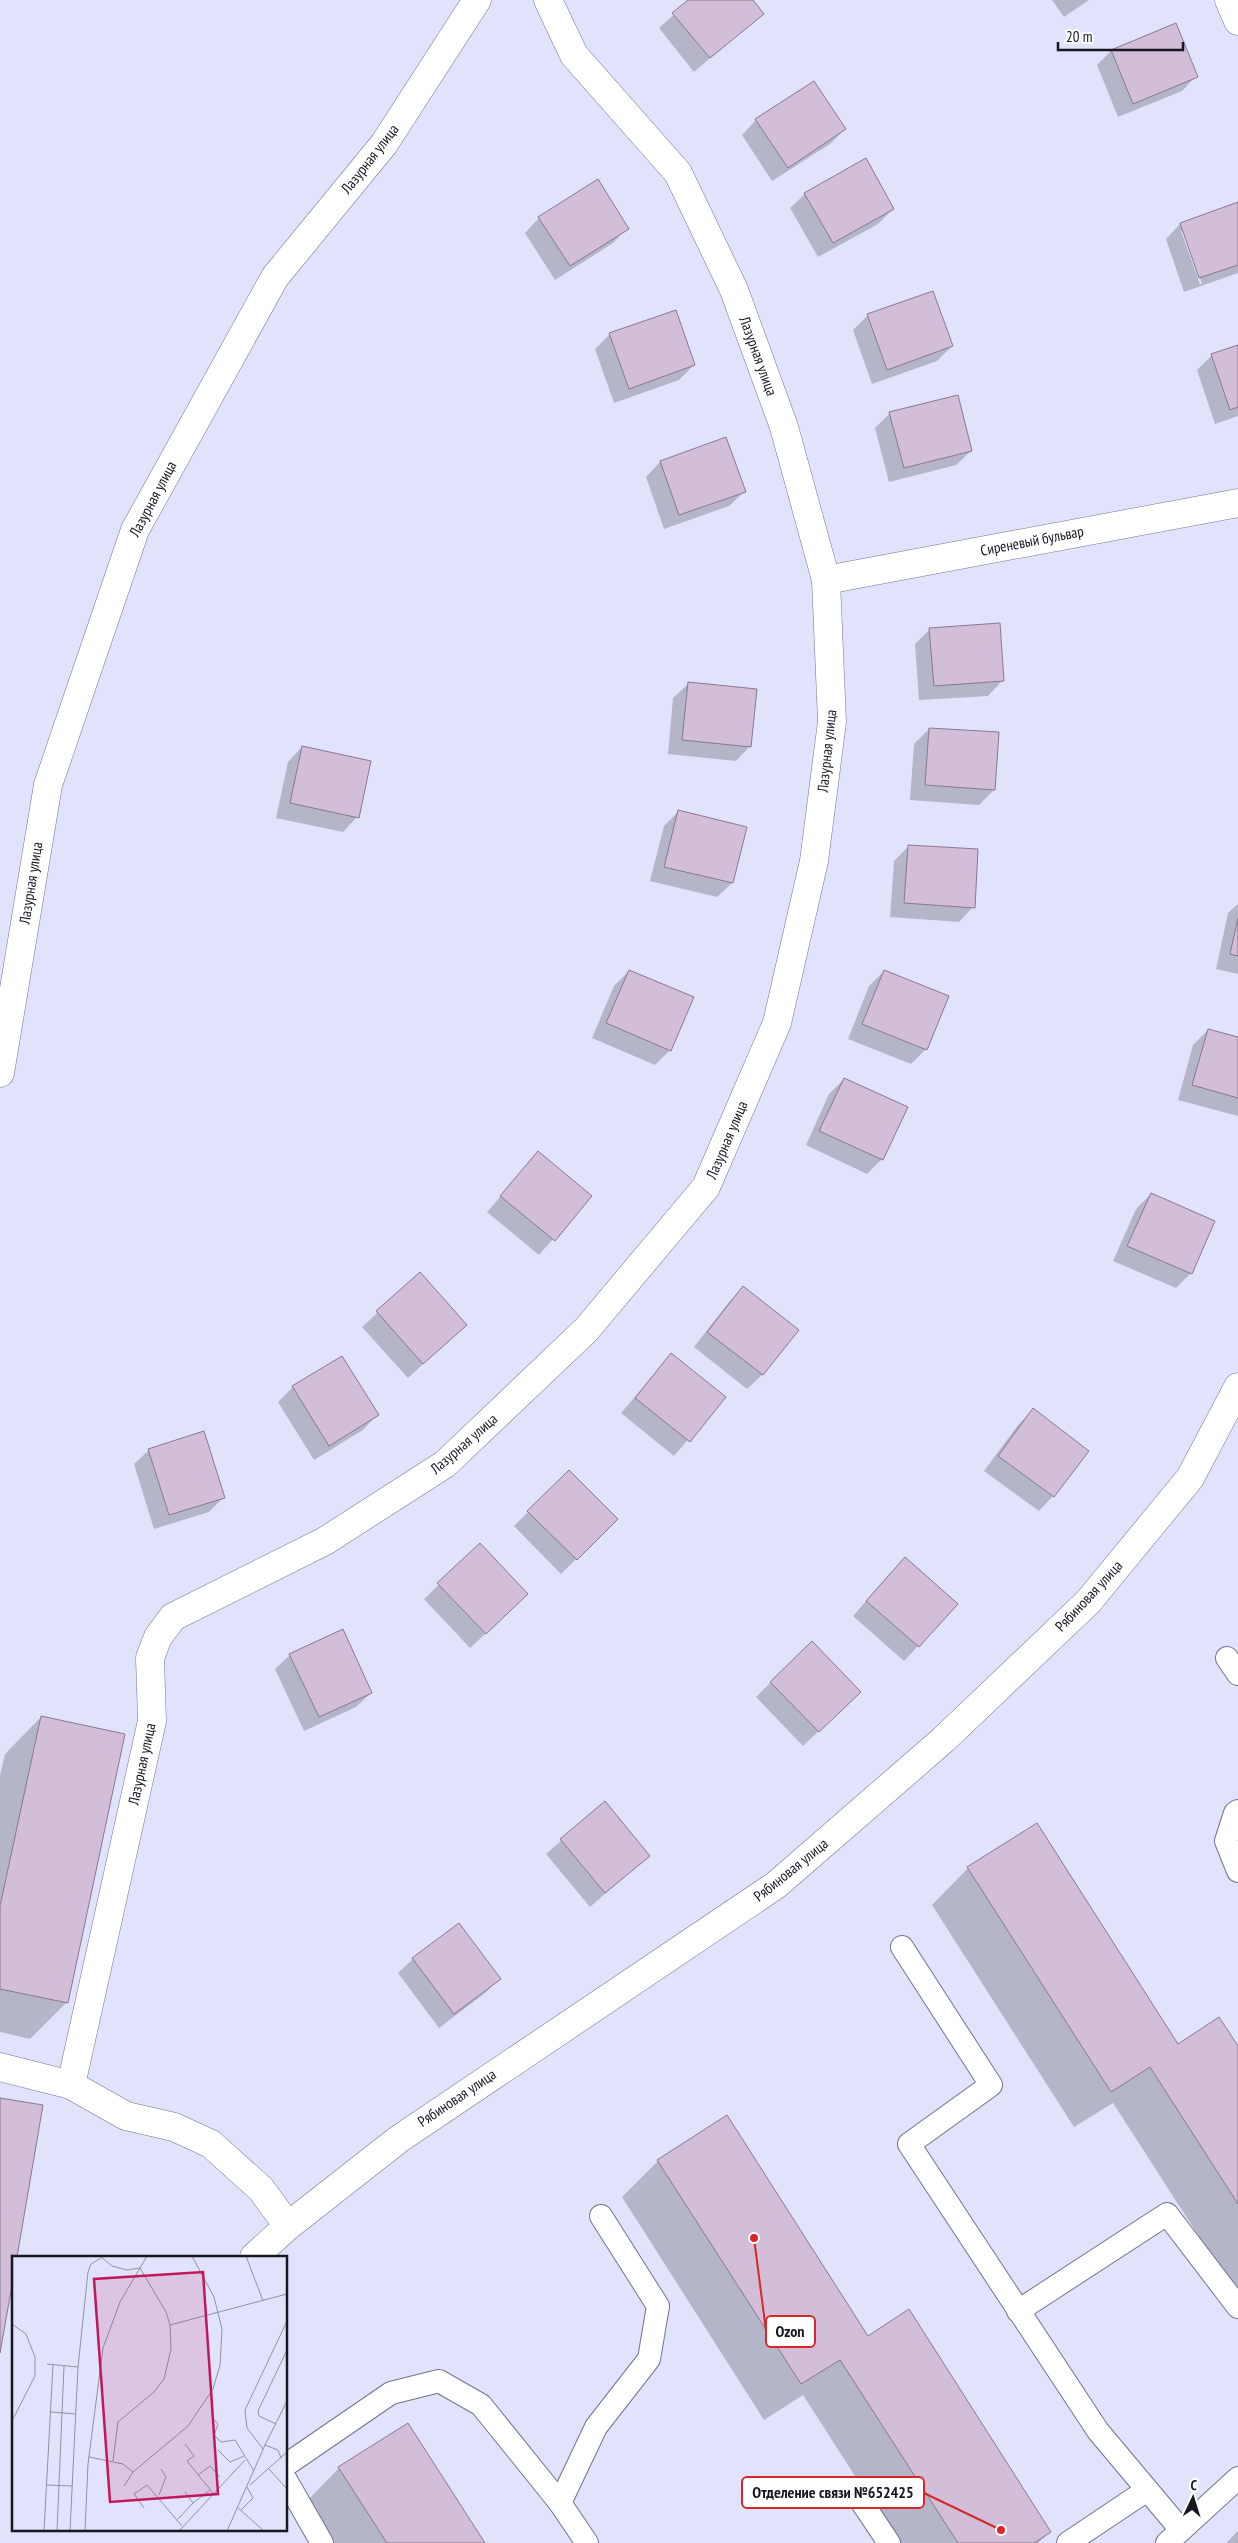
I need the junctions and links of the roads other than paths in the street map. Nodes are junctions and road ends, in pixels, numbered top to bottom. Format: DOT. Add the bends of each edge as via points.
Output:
graph roads {
  1 [pos="478,0"];
  2 [pos="548,0"];
  3 [pos="1229,0"];
  4 [pos="1238,21"];
  5 [pos="1238,503"];
  6 [pos="826,580"];
  7 [pos="0,1073"];
  8 [pos="1238,1387"];
  9 [pos="1238,1811"];
  10 [pos="1238,1871"];
  11 [pos="902,1947"];
  12 [pos="0,2067"];
  13 [pos="71,2085"];
  14 [pos="601,2216"];
  15 [pos="288,2226"];
  16 [pos="255,2256"];
  17 [pos="1238,2307"];
  18 [pos="1018,2311"];
  19 [pos="288,2464"];
  20 [pos="1238,2478"];
  21 [pos="288,2484"];
  22 [pos="1147,2490"];
  23 [pos="856,2492"];
  24 [pos="560,2503"];
  25 [pos="1174,2536"];
  26 [pos="322,2543"];
  27 [pos="587,2543"];
  28 [pos="888,2543"];
  29 [pos="1068,2543"];
  1 -- 7 [label="street, Лазурная улица" via="384,144 275,277 135,530 48,785"];
  2 -- 6 [label="street, Лазурная улица" via="574,55 678,172 734,290 784,427"];
  3 -- 4 [label="street"];
  5 -- 6 [label="street, Сиреневый бульвар"];
  6 -- 13 [label="street, Лазурная улица" via="832,722 814,861 777,1023 706,1187 586,1330 445,1464 325,1541 173,1617 158,1637 150,1658 152,1721"];
  8 -- 15 [label="street, Рябиновая улица" via="1190,1478 1088,1602 943,1740 776,1885 398,2139"];
  9 -- 10 [label="lane" via="1226,1841"];
  11 -- 18 [label="lane" via="991,2085 909,2144"];
  12 -- 13 [label="street"];
  13 -- 15 [label="street" via="126,2116 174,2127 211,2144 261,2189"];
  14 -- 24 [label="lane" via="658,2306 649,2359 596,2427"];
  15 -- 16 [label="street, Рябиновая улица"];
  17 -- 18 [label="lane" via="1167,2214"];
  18 -- 22 [label="lane" via="1098,2431"];
  19 -- 24 [label="lane" via="391,2393 438,2381 482,2405"];
  20 -- 25 [label="lane"];
  21 -- 26 [label="lane"];
  22 -- 25 [label="lane"];
  22 -- 29 [label="lane"];
  23 -- 28 [label="lane"];
  24 -- 27 [label="lane"];
}
